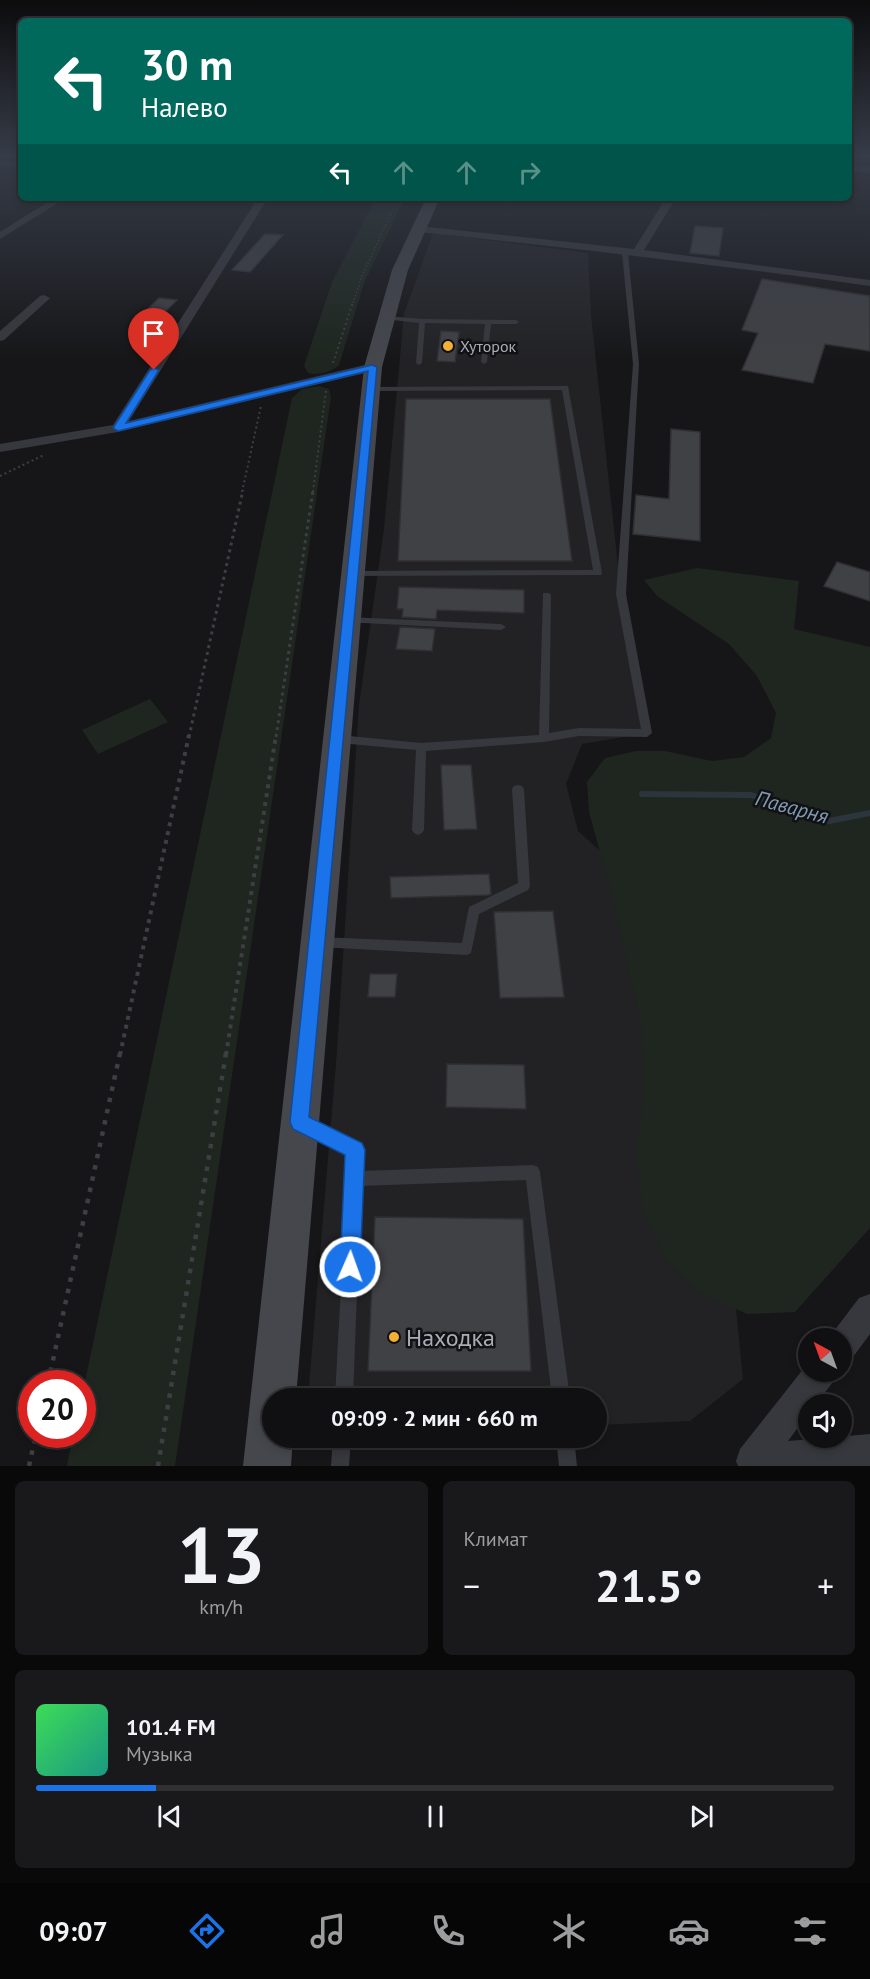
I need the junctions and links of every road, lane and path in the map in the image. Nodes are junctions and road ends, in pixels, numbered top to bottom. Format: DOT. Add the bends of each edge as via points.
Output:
graph roads {
  1 [pos="17,225"];
  2 [pos="246,225"];
  3 [pos="385,225"];
  4 [pos="421,225"];
  5 [pos="651,225"];
  6 [pos="419,229"];
  7 [pos="0,236"];
  8 [pos="630,253"];
  9 [pos="870,283"];
  10 [pos="44,298"];
  11 [pos="386,318"];
  12 [pos="422,321"];
  13 [pos="488,322"];
  14 [pos="516,322"];
  15 [pos="0,337"];
  16 [pos="484,362"];
  17 [pos="419,363"];
  18 [pos="327,378"];
  19 [pos="371,378"];
  20 [pos="264,393"];
  21 [pos="118,428"];
  22 [pos="0,448"];
  23 [pos="351,574"];
  24 [pos="546,595"];
  25 [pos="347,620"];
  26 [pos="501,627"];
  27 [pos="544,738"];
  28 [pos="336,739"];
  29 [pos="422,747"];
  30 [pos="518,789"];
  31 [pos="418,830"];
  32 [pos="316,942"];
  33 [pos="299,1122"];
  34 [pos="354,1179"];
  35 [pos="870,1309"];
  36 [pos="852,1333"];
  37 [pos="51,1370"];
  38 [pos="813,1382"];
  39 [pos="274,1388"];
  40 [pos="344,1388"];
  41 [pos="560,1388"];
  42 [pos="33,1448"];
  43 [pos="269,1448"];
  44 [pos="341,1448"];
  45 [pos="567,1448"];
  46 [pos="870,1450"];
  47 [pos="749,1464"];
  48 [pos="29,1466"];
  49 [pos="158,1466"];
  50 [pos="267,1466"];
  51 [pos="340,1466"];
  52 [pos="568,1466"];
  1 -- 7 [label="street"];
  2 -- 21 [label="street"];
  3 -- 18 [label="path" via="362,276"];
  4 -- 6 [label="street"];
  5 -- 8 [label="street"];
  6 -- 8 [label="street"];
  6 -- 11 [label="street" via="400,270"];
  8 -- 9 [label="street"];
  8 -- 27 [label="lane" via="636,364 621,594 647,733 579,732"];
  10 -- 15 [label="street"];
  11 -- 12 [label="lane"];
  11 -- 19 [label="street"];
  12 -- 13 [label="lane"];
  12 -- 17 [label="lane"];
  13 -- 14 [label="lane"];
  13 -- 16 [label="lane"];
  18 -- 19 [label="street"];
  18 -- 20 [label="street"];
  18 -- 49 [label="path" via="254,889"];
  19 -- 23 [label="street"];
  19 -- 23 [label="lane" via="565,388 598,573"];
  20 -- 21 [label="street"];
  20 -- 37 [label="path"];
  21 -- 22 [label="street"];
  23 -- 25 [label="street"];
  24 -- 27 [label="lane"];
  25 -- 26 [label="lane"];
  25 -- 28 [label="street"];
  27 -- 29 [label="lane"];
  28 -- 29 [label="lane"];
  28 -- 32 [label="street"];
  29 -- 31 [label="lane"];
  30 -- 32 [label="lane" via="524,886 473,911 467,950"];
  32 -- 33 [label="street"];
  33 -- 34 [label="lane" via="355,1150"];
  33 -- 39 [label="street"];
  34 -- 40 [label="lane"];
  34 -- 41 [label="lane" via="533,1172"];
  35 -- 36 [label="street"];
  38 -- 47 [label="street"];
  42 -- 48 [label="path"];
  43 -- 50 [label="street"];
  44 -- 51 [label="lane"];
  45 -- 52 [label="lane"];
  46 -- 47 [label="street"];
}
